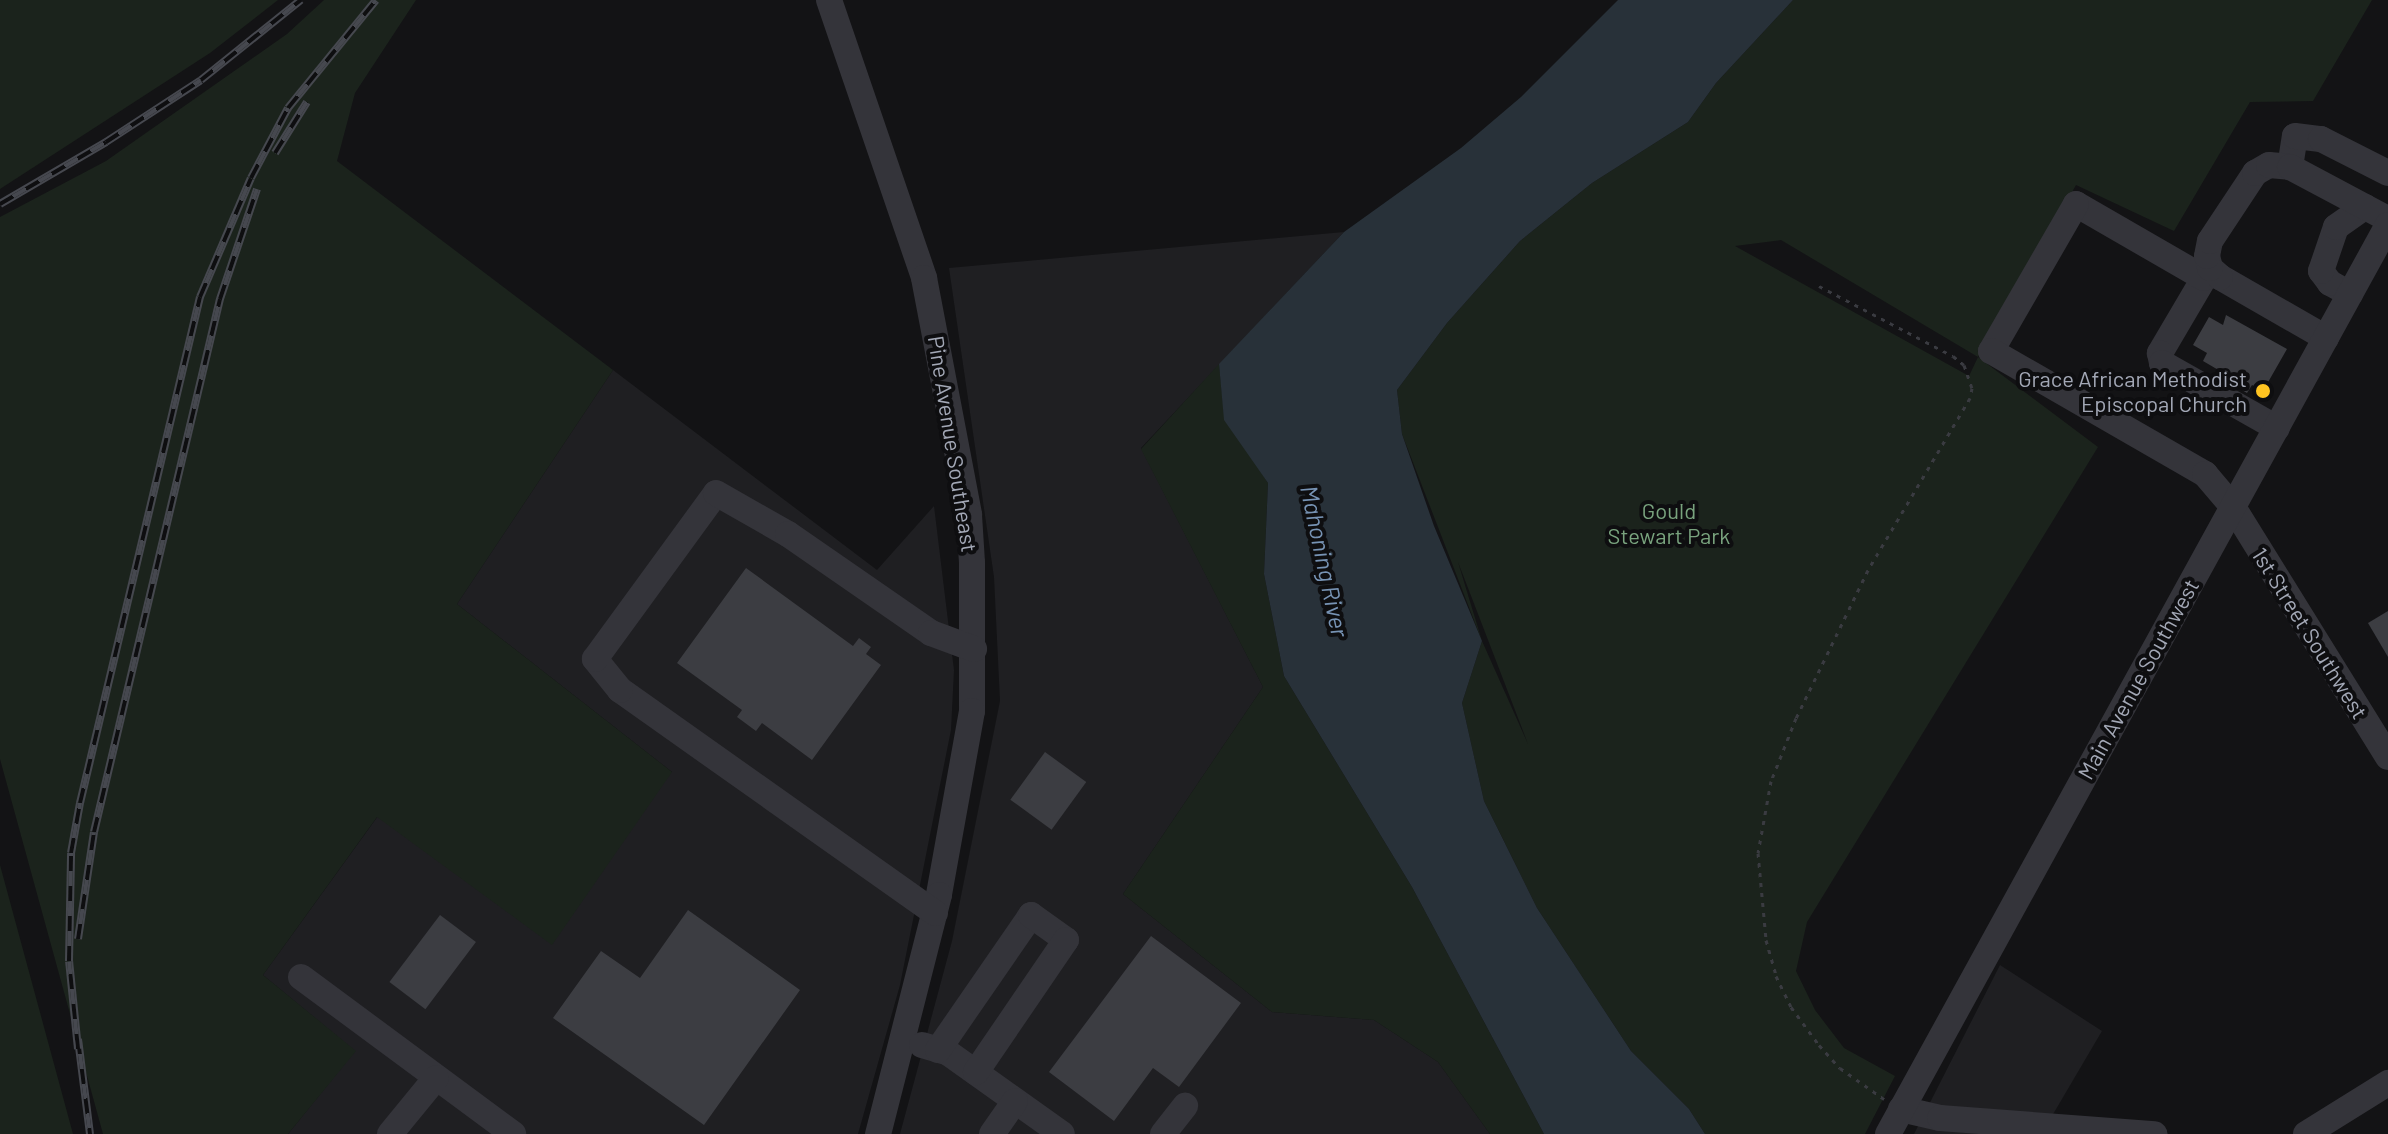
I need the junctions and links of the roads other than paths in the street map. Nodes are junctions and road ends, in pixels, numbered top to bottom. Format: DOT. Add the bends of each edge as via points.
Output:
graph roads {
  1 [pos="829,0"];
  2 [pos="2290,167"];
  3 [pos="2388,173"];
  4 [pos="2382,225"];
  5 [pos="2207,273"];
  6 [pos="2350,294"];
  7 [pos="2326,338"];
  8 [pos="2277,428"];
  9 [pos="2233,507"];
  10 [pos="974,649"];
  11 [pos="2388,757"];
  12 [pos="935,913"];
  13 [pos="301,977"];
  14 [pos="903,1041"];
  15 [pos="938,1050"];
  16 [pos="976,1072"];
  17 [pos="436,1078"];
  18 [pos="2388,1083"];
  19 [pos="1015,1101"];
  20 [pos="1185,1106"];
  21 [pos="1901,1109"];
  22 [pos="2096,1132"];
  23 [pos="390,1134"];
  24 [pos="513,1134"];
  25 [pos="878,1134"];
  26 [pos="992,1134"];
  27 [pos="1062,1134"];
  28 [pos="1163,1134"];
  29 [pos="1888,1134"];
  30 [pos="2154,1134"];
  31 [pos="2306,1134"];
  1 -- 10 [label="street, Pine Avenue Southeast" via="902,207 929,302 969,515"];
  2 -- 3 [label="street" via="2295,136 2321,139"];
  2 -- 4 [label="street"];
  2 -- 5 [label="street" via="2269,165 2255,173 2210,241"];
  4 -- 6 [label="street, Main Avenue Southwest"];
  4 -- 6 [label="street" via="2336,227 2321,271"];
  5 -- 7 [label="street"];
  5 -- 8 [label="street" via="2160,353 2162,363"];
  5 -- 9 [label="street, 1st Street Southwest" via="2076,204 1991,351 2194,466"];
  6 -- 7 [label="street, Main Avenue Southwest"];
  7 -- 8 [label="street, Main Avenue Southwest"];
  8 -- 9 [label="street, Main Avenue Southwest"];
  9 -- 11 [label="street, 1st Street Southwest"];
  9 -- 21 [label="street, Main Avenue Southwest"];
  10 -- 12 [label="street, Pine Avenue Southeast" via="972,711"];
  10 -- 12 [label="street" via="931,633 788,534 716,493 595,659 620,690"];
  12 -- 14 [label="street, Pine Avenue Southeast"];
  13 -- 17 [label="street"];
  14 -- 15 [label="street"];
  14 -- 25 [label="street, Pine Avenue Southeast"];
  15 -- 16 [label="street"];
  15 -- 16 [label="street" via="1031,915 1066,940"];
  16 -- 19 [label="street"];
  17 -- 23 [label="street"];
  17 -- 24 [label="street"];
  18 -- 31 [label="street"];
  19 -- 26 [label="street"];
  19 -- 27 [label="street"];
  20 -- 28 [label="street"];
  21 -- 22 [label="street" via="1940,1118"];
  21 -- 29 [label="street, Main Avenue Southwest"];
  22 -- 30 [label="street"];
}
